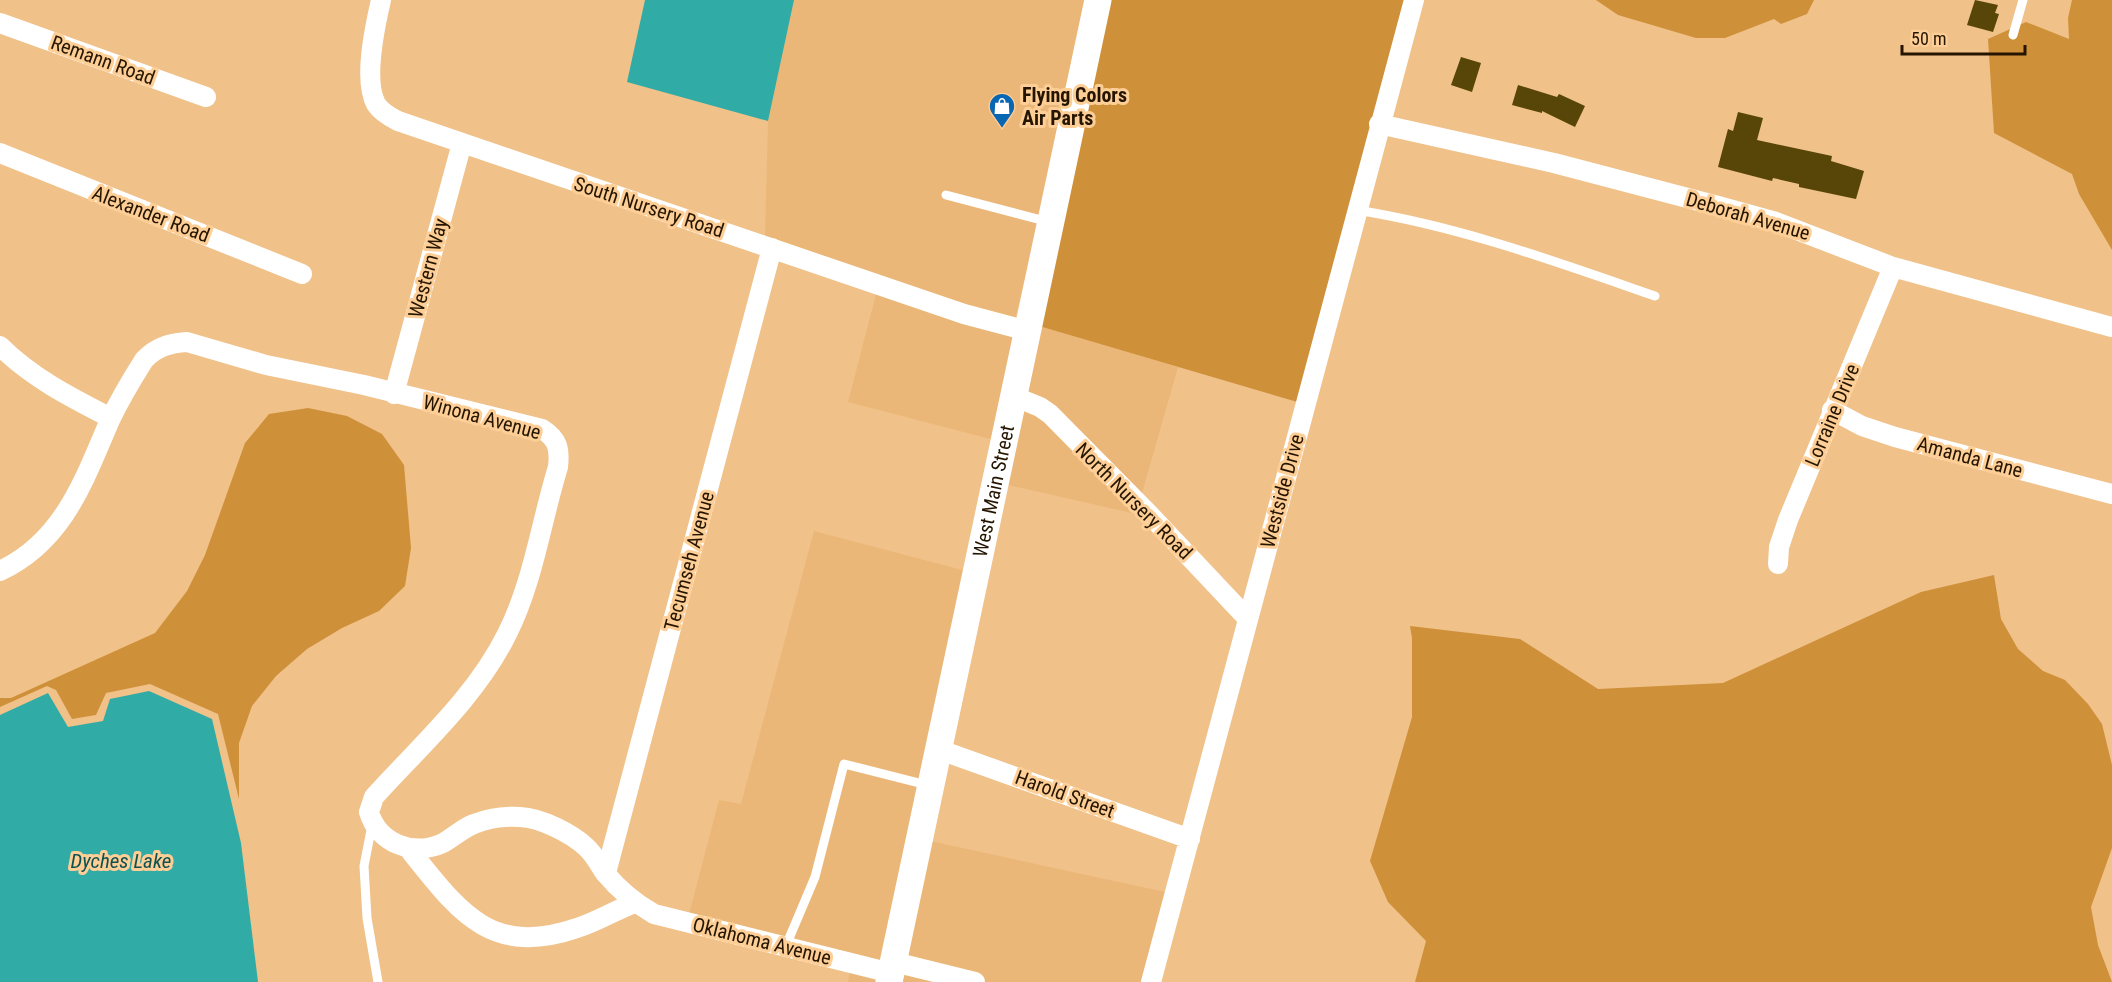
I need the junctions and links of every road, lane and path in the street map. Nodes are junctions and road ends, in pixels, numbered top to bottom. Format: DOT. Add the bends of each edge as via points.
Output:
graph roads {
  1 [pos="381,0"];
  2 [pos="1098,0"];
  3 [pos="1414,0"];
  4 [pos="2023,0"];
  5 [pos="0,23"];
  6 [pos="2013,35"];
  7 [pos="206,98"];
  8 [pos="1379,124"];
  9 [pos="462,143"];
  10 [pos="0,153"];
  11 [pos="946,195"];
  12 [pos="1356,210"];
  13 [pos="1052,223"];
  14 [pos="772,248"];
  15 [pos="1893,267"];
  16 [pos="302,273"];
  17 [pos="1655,296"];
  18 [pos="2112,327"];
  19 [pos="1028,331"];
  20 [pos="0,346"];
  21 [pos="394,394"];
  22 [pos="1013,396"];
  23 [pos="1832,410"];
  24 [pos="111,418"];
  25 [pos="2112,494"];
  26 [pos="1778,564"];
  27 [pos="0,571"];
  28 [pos="1246,618"];
  29 [pos="940,750"];
  30 [pos="932,786"];
  31 [pos="372,822"];
  32 [pos="1190,839"];
  33 [pos="408,848"];
  34 [pos="606,873"];
  35 [pos="635,903"];
  36 [pos="785,948"];
  37 [pos="891,972"];
  38 [pos="378,982"];
  39 [pos="975,982"];
  40 [pos="1151,982"];
  1 -- 9 [label="street, South Nursery Road" via="372,50 372,96 376,105 398,121"];
  2 -- 13 [label="main road, West Main Street"];
  3 -- 8 [label="street, Westside Drive"];
  4 -- 6 [label="lane"];
  5 -- 7 [label="street, Remann Road"];
  8 -- 12 [label="street, Westside Drive"];
  8 -- 15 [label="street, Deborah Avenue" via="1554,163 1776,222"];
  9 -- 14 [label="street, South Nursery Road"];
  9 -- 21 [label="street, Western Way"];
  10 -- 16 [label="street, Alexander Road"];
  11 -- 13 [label="lane"];
  12 -- 17 [label="lane" via="1521,249"];
  12 -- 28 [label="street, Westside Drive"];
  13 -- 19 [label="main road, West Main Street"];
  14 -- 19 [label="street, South Nursery Road" via="964,314"];
  14 -- 34 [label="street, Tecumseh Avenue"];
  15 -- 18 [label="street, Deborah Avenue"];
  15 -- 23 [label="street, Lorraine Drive"];
  19 -- 22 [label="main road, West Main Street"];
  20 -- 24 [label="street" via="61,392"];
  21 -- 24 [label="street, Winona Avenue" via="181,342 162,346 144,360"];
  21 -- 31 [label="street, Winona Avenue" via="542,429 560,450 521,601 508,634 472,690 374,797 369,812"];
  22 -- 28 [label="street, North Nursery Road" via="1050,414"];
  22 -- 29 [label="main road, West Main Street"];
  23 -- 25 [label="street, Amanda Lane" via="1895,437"];
  23 -- 26 [label="street, Lorraine Drive" via="1788,520"];
  24 -- 27 [label="street, Winona Avenue" via="87,477 57,527 43,542"];
  28 -- 32 [label="street, Westside Drive"];
  29 -- 30 [label="main road, West Main Street"];
  29 -- 32 [label="street, Harold Street"];
  30 -- 36 [label="lane" via="844,764 815,877"];
  30 -- 37 [label="main road, West Main Street"];
  31 -- 33 [label="street" via="390,841"];
  31 -- 38 [label="lane" via="364,866 367,918"];
  32 -- 40 [label="street, Westside Drive"];
  33 -- 34 [label="street" via="440,844 487,819 524,817 573,838 587,848"];
  33 -- 35 [label="street" via="472,918 495,933 512,938 578,928"];
  34 -- 35 [label="street"];
  35 -- 36 [label="street, Oklahoma Avenue" via="654,914"];
  36 -- 37 [label="street, Oklahoma Avenue"];
  37 -- 39 [label="street, Oklahoma Avenue"];
}
